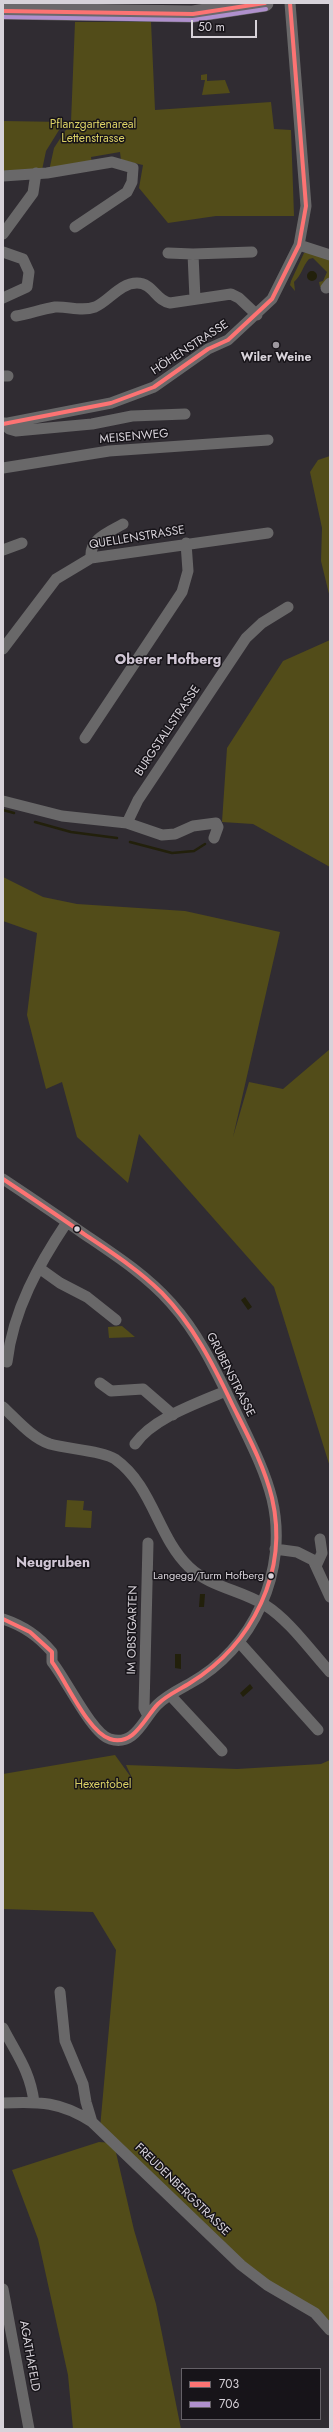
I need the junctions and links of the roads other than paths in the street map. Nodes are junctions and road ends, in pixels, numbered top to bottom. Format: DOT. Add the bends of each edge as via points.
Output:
graph roads {
  1 [pos="265,3"];
  2 [pos="290,3"];
  3 [pos="3,11"];
  4 [pos="36,174"];
  5 [pos="3,176"];
  6 [pos="75,227"];
  7 [pos="3,234"];
  8 [pos="299,245"];
  9 [pos="3,252"];
  10 [pos="252,252"];
  11 [pos="168,253"];
  12 [pos="193,254"];
  13 [pos="330,255"];
  14 [pos="3,298"];
  15 [pos="195,299"];
  16 [pos="16,316"];
  17 [pos="257,316"];
  18 [pos="185,414"];
  19 [pos="3,423"];
  20 [pos="268,440"];
  21 [pos="3,468"];
  22 [pos="123,524"];
  23 [pos="268,533"];
  24 [pos="22,543"];
  25 [pos="186,544"];
  26 [pos="3,550"];
  27 [pos="91,558"];
  28 [pos="288,608"];
  29 [pos="3,649"];
  30 [pos="85,738"];
  31 [pos="3,801"];
  32 [pos="127,823"];
  33 [pos="214,838"];
  34 [pos="3,1179"];
  35 [pos="67,1222"];
  36 [pos="39,1268"];
  37 [pos="116,1320"];
  38 [pos="7,1362"];
  39 [pos="100,1382"];
  40 [pos="226,1391"];
  41 [pos="3,1407"];
  42 [pos="173,1415"];
  43 [pos="135,1444"];
  44 [pos="320,1539"];
  45 [pos="148,1543"];
  46 [pos="275,1549"];
  47 [pos="317,1564"];
  48 [pos="330,1597"];
  49 [pos="264,1604"];
  50 [pos="3,1619"];
  51 [pos="239,1642"];
  52 [pos="330,1672"];
  53 [pos="170,1695"];
  54 [pos="148,1716"];
  55 [pos="318,1730"];
  56 [pos="222,1751"];
  57 [pos="60,1992"];
  58 [pos="4,2031"];
  59 [pos="34,2102"];
  60 [pos="3,2103"];
  61 [pos="92,2122"];
  62 [pos="3,2289"];
  63 [pos="330,2330"];
  64 [pos="29,2429"];
  1 -- 3 [label="main road" via="193,14"];
  2 -- 8 [label="street, HÖHENSTRASSE" via="305,190 304,227"];
  4 -- 5 [label="street"];
  4 -- 6 [label="street" via="112,162 133,168 132,182 127,192"];
  4 -- 7 [label="street" via="34,192"];
  8 -- 13 [label="street"];
  8 -- 17 [label="street, HÖHENSTRASSE" via="272,299"];
  9 -- 14 [label="street" via="23,259 29,272 27,287"];
  10 -- 12 [label="street"];
  11 -- 12 [label="street"];
  12 -- 15 [label="street"];
  15 -- 16 [label="street" via="166,302 146,285 132,283 95,307 82,310 55,307"];
  15 -- 17 [label="street" via="231,294 239,298"];
  17 -- 19 [label="street, HÖHENSTRASSE" via="228,340 208,349 154,387 131,397 111,404"];
  18 -- 19 [label="street" via="132,416 92,424 16,431"];
  20 -- 21 [label="street, MEISENWEG" via="108,451"];
  22 -- 27 [label="street" via="93,543 90,549"];
  23 -- 25 [label="street, QUELLENSTRASSE"];
  24 -- 26 [label="street"];
  25 -- 27 [label="street, QUELLENSTRASSE"];
  25 -- 30 [label="street" via="188,571 182,592"];
  27 -- 29 [label="street, QUELLENSTRASSE" via="56,579"];
  28 -- 32 [label="street, BURGSTALLSTRASSE" via="262,623 246,638 138,800"];
  31 -- 32 [label="street" via="62,816"];
  32 -- 33 [label="street" via="169,835 193,826 216,823 218,827"];
  34 -- 35 [label="street, GRUBENSTRASSE"];
  35 -- 36 [label="street"];
  35 -- 40 [label="street, GRUBENSTRASSE" via="134,1269 171,1303 195,1334"];
  36 -- 37 [label="street" via="87,1297"];
  36 -- 38 [label="street" via="15,1323"];
  39 -- 42 [label="street" via="111,1390 143,1389"];
  40 -- 42 [label="street"];
  40 -- 46 [label="street, GRUBENSTRASSE" via="266,1478 276,1523"];
  41 -- 49 [label="street" via="37,1438 49,1444 113,1458 128,1470 144,1489 178,1554 190,1568 215,1584"];
  42 -- 43 [label="street" via="145,1433"];
  44 -- 47 [label="street" via="322,1554"];
  45 -- 54 [label="street, IM OBSTGARTEN" via="144,1708"];
  46 -- 47 [label="street" via="306,1555"];
  46 -- 49 [label="street, GRUBENSTRASSE"];
  47 -- 48 [label="street"];
  49 -- 51 [label="street"];
  49 -- 52 [label="street" via="276,1613"];
  50 -- 54 [label="street" via="28,1630 52,1652 52,1662 96,1730 104,1737 117,1741 130,1738"];
  51 -- 53 [label="street" via="206,1672"];
  51 -- 55 [label="street"];
  53 -- 54 [label="street"];
  53 -- 56 [label="street"];
  57 -- 61 [label="street" via="65,2041 83,2084"];
  58 -- 59 [label="street" via="24,2064"];
  59 -- 60 [label="street, FREUDENBERGSTRASSE"];
  59 -- 61 [label="street, FREUDENBERGSTRASSE" via="75,2110"];
  61 -- 63 [label="street, FREUDENBERGSTRASSE" via="241,2265 267,2285 315,2313"];
  62 -- 64 [label="street, AGATHAFELD"];
}
